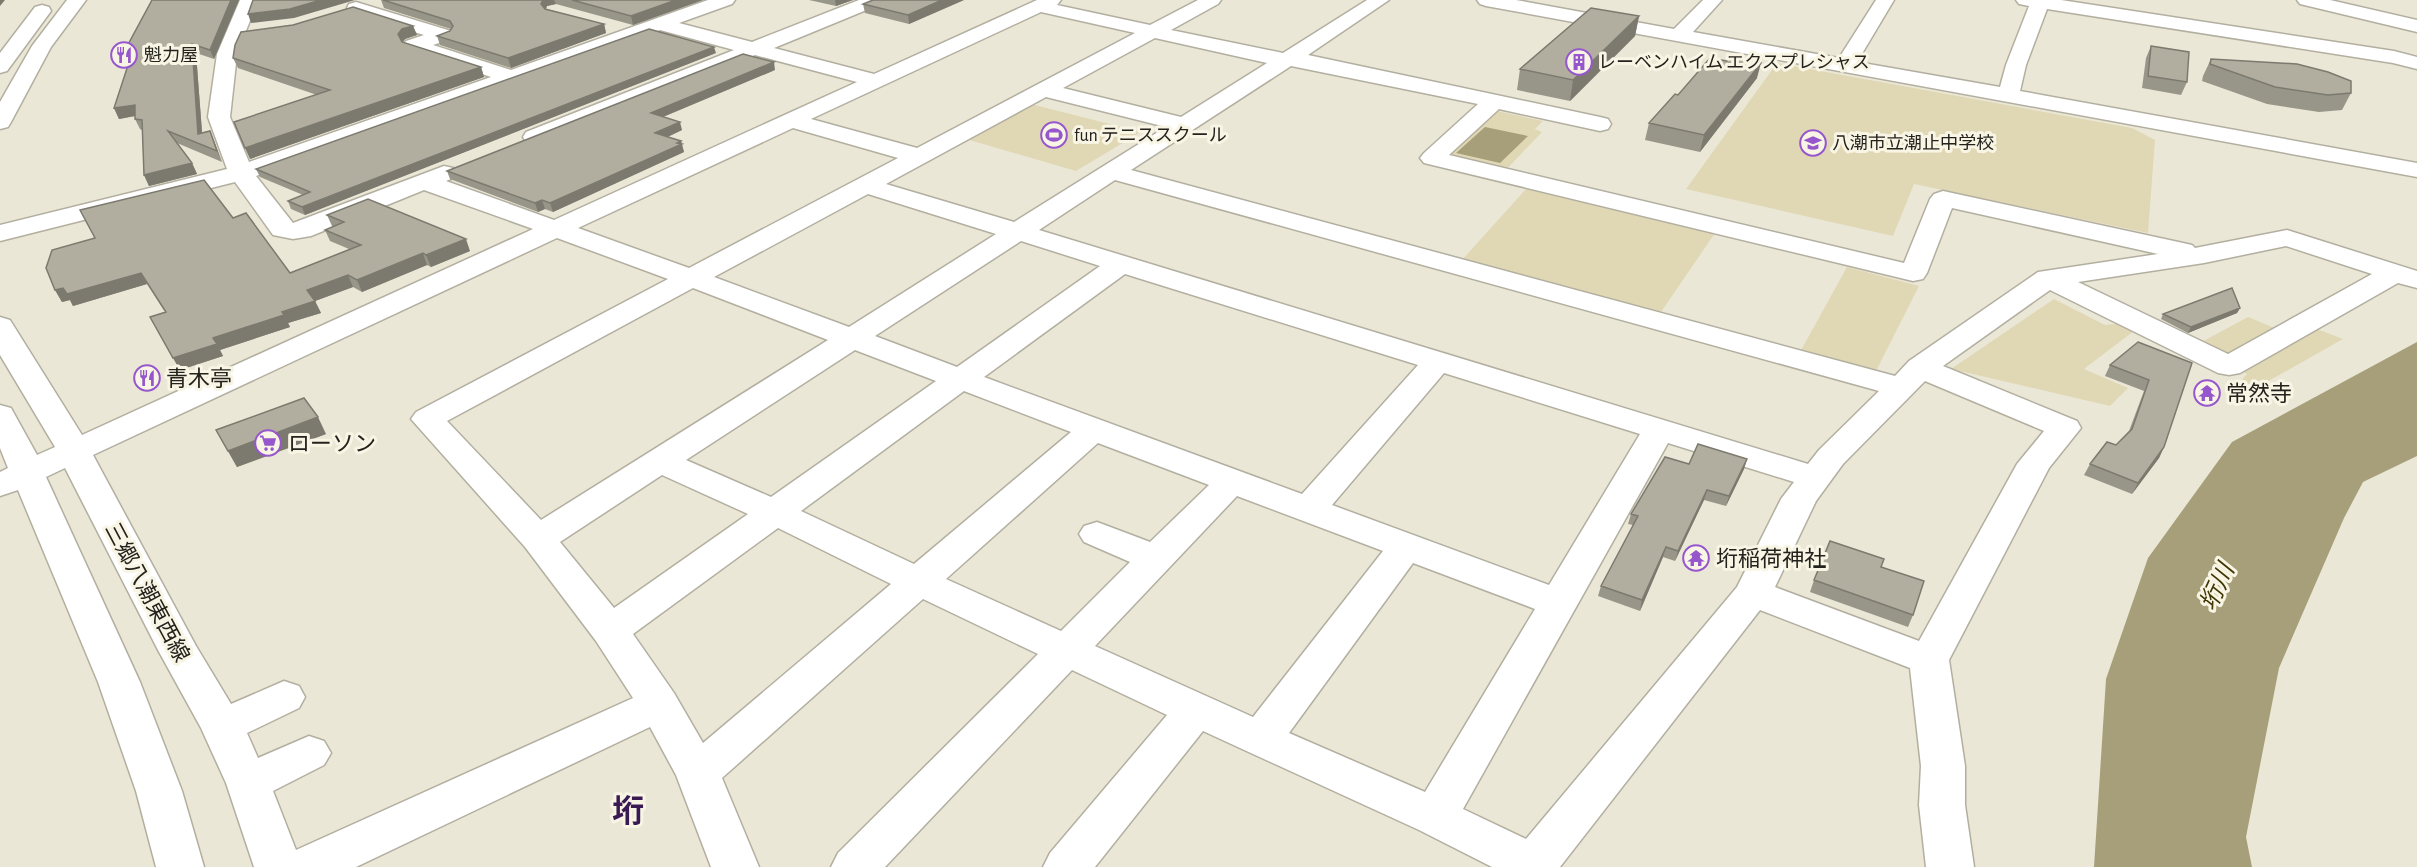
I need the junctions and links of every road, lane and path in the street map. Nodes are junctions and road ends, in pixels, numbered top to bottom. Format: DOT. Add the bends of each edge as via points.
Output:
graph roads {
  1 [pos="51,0"];
  2 [pos="77,0"];
  3 [pos="249,0"];
  4 [pos="384,0"];
  5 [pos="726,0"];
  6 [pos="875,0"];
  7 [pos="1212,0"];
  8 [pos="1380,0"];
  9 [pos="1486,0"];
  10 [pos="1713,0"];
  11 [pos="1885,0"];
  12 [pos="2161,0"];
  13 [pos="2306,0"];
  14 [pos="2352,0"];
  15 [pos="2035,1"];
  16 [pos="1045,3"];
  17 [pos="356,8"];
  18 [pos="336,14"];
  19 [pos="2417,15"];
  20 [pos="2160,21"];
  21 [pos="601,24"];
  22 [pos="660,24"];
  23 [pos="2417,26"];
  24 [pos="1153,32"];
  25 [pos="1682,32"];
  26 [pos="635,33"];
  27 [pos="753,49"];
  28 [pos="1287,60"];
  29 [pos="33,62"];
  30 [pos="1846,62"];
  31 [pos="2417,63"];
  32 [pos="1,65"];
  33 [pos="513,77"];
  34 [pos="877,81"];
  35 [pos="1044,90"];
  36 [pos="2009,92"];
  37 [pos="1494,102"];
  38 [pos="792,121"];
  39 [pos="0,122"];
  40 [pos="1600,124"];
  41 [pos="1186,125"];
  42 [pos="511,146"];
  43 [pos="918,156"];
  44 [pos="467,164"];
  45 [pos="2417,170"];
  46 [pos="1112,172"];
  47 [pos="241,174"];
  48 [pos="423,181"];
  49 [pos="865,185"];
  50 [pos="556,230"];
  51 [pos="0,233"];
  52 [pos="1020,233"];
  53 [pos="2204,255"];
  54 [pos="1120,264"];
  55 [pos="2406,276"];
  56 [pos="691,278"];
  57 [pos="2048,278"];
  58 [pos="0,326"];
  59 [pos="851,339"];
  60 [pos="1438,361"];
  61 [pos="960,378"];
  62 [pos="1911,378"];
  63 [pos="0,415"];
  64 [pos="1659,429"];
  65 [pos="1093,430"];
  66 [pos="73,452"];
  67 [pos="662,462"];
  68 [pos="1816,478"];
  69 [pos="14,479"];
  70 [pos="1232,481"];
  71 [pos="1308,510"];
  72 [pos="774,512"];
  73 [pos="1097,534"];
  74 [pos="538,539"];
  75 [pos="1406,546"];
  76 [pos="1156,559"];
  77 [pos="917,581"];
  78 [pos="1753,593"];
  79 [pos="1558,603"];
  80 [pos="610,631"];
  81 [pos="1068,649"];
  82 [pos="1929,660"];
  83 [pos="284,697"];
  84 [pos="659,704"];
  85 [pos="1196,710"];
  86 [pos="222,726"];
  87 [pos="1260,739"];
  88 [pos="309,753"];
  89 [pos="698,773"];
  90 [pos="248,783"];
  91 [pos="1436,817"];
  92 [pos="1533,866"];
  93 [pos="180,867"];
  94 [pos="278,867"];
  95 [pos="306,867"];
  96 [pos="735,867"];
  97 [pos="855,867"];
  98 [pos="1067,867"];
  99 [pos="1950,867"];
  1 -- 32 [label="street"];
  2 -- 29 [label="street"];
  3 -- 47 [label="street" via="245,33 227,54 219,117"];
  4 -- 17 [label="street"];
  5 -- 22 [label="street"];
  6 -- 27 [label="street"];
  7 -- 24 [label="street"];
  8 -- 28 [label="street"];
  9 -- 25 [label="street"];
  10 -- 25 [label="street"];
  11 -- 30 [label="street"];
  12 -- 20 [label="street"];
  13 -- 23 [label="street"];
  14 -- 19 [label="street"];
  15 -- 20 [label="street"];
  15 -- 36 [label="street"];
  16 -- 24 [label="street"];
  16 -- 34 [label="street"];
  17 -- 18 [label="street"];
  17 -- 33 [label="street" via="444,35 413,45"];
  20 -- 31 [label="street"];
  21 -- 26 [label="street"];
  22 -- 26 [label="street"];
  22 -- 27 [label="street"];
  24 -- 28 [label="street"];
  24 -- 35 [label="street"];
  25 -- 30 [label="street"];
  26 -- 33 [label="street"];
  27 -- 34 [label="street"];
  27 -- 42 [label="street"];
  28 -- 37 [label="street"];
  28 -- 41 [label="street"];
  29 -- 32 [label="street"];
  29 -- 39 [label="street"];
  30 -- 36 [label="street"];
  33 -- 47 [label="street"];
  34 -- 38 [label="street"];
  35 -- 41 [label="street"];
  35 -- 43 [label="street"];
  36 -- 45 [label="street"];
  37 -- 40 [label="street"];
  37 -- 53 [label="street" via="1432,158 1913,273 1943,199"];
  38 -- 43 [label="street"];
  38 -- 50 [label="street"];
  41 -- 46 [label="street"];
  43 -- 49 [label="street"];
  44 -- 48 [label="street"];
  46 -- 52 [label="street"];
  46 -- 62 [label="street"];
  47 -- 48 [label="street" via="282,229 293,231"];
  47 -- 51 [label="street"];
  48 -- 50 [label="street"];
  49 -- 52 [label="street"];
  49 -- 56 [label="street"];
  50 -- 56 [label="street"];
  50 -- 66 [label="street" via="434,274"];
  52 -- 54 [label="street"];
  52 -- 59 [label="street"];
  53 -- 55 [label="street" via="2287,238"];
  53 -- 57 [label="street"];
  54 -- 60 [label="street"];
  54 -- 61 [label="street"];
  55 -- 57 [label="street" via="2225,368"];
  56 -- 59 [label="street"];
  56 -- 74 [label="street" via="427,419"];
  57 -- 62 [label="street"];
  58 -- 66 [label="street, 三郷八潮東西線"];
  59 -- 61 [label="street"];
  59 -- 67 [label="street"];
  60 -- 64 [label="street"];
  60 -- 71 [label="street"];
  61 -- 65 [label="street"];
  61 -- 72 [label="street"];
  62 -- 68 [label="street" via="1831,457"];
  62 -- 82 [label="street" via="2065,428 2034,464"];
  63 -- 69 [label="street"];
  64 -- 68 [label="street"];
  64 -- 79 [label="street"];
  65 -- 70 [label="street"];
  65 -- 77 [label="street"];
  66 -- 69 [label="street"];
  66 -- 86 [label="street, 三郷八潮東西線"];
  67 -- 72 [label="street"];
  67 -- 74 [label="street"];
  68 -- 78 [label="street" via="1798,499"];
  69 -- 93 [label="street" via="119,682 159,791"];
  70 -- 71 [label="street"];
  70 -- 76 [label="street"];
  71 -- 75 [label="street"];
  72 -- 77 [label="street"];
  72 -- 80 [label="street"];
  73 -- 76 [label="street"];
  74 -- 80 [label="street"];
  75 -- 79 [label="street"];
  75 -- 87 [label="street"];
  76 -- 81 [label="street"];
  77 -- 81 [label="street"];
  77 -- 89 [label="street"];
  78 -- 82 [label="street"];
  78 -- 92 [label="street"];
  79 -- 91 [label="street"];
  80 -- 84 [label="street"];
  81 -- 85 [label="street"];
  81 -- 97 [label="street"];
  82 -- 99 [label="street" via="1943,766 1942,805"];
  83 -- 86 [label="street"];
  84 -- 89 [label="street"];
  84 -- 95 [label="street" via="402,812"];
  85 -- 87 [label="street"];
  85 -- 98 [label="street"];
  86 -- 90 [label="street, 三郷八潮東西線"];
  87 -- 91 [label="street"];
  88 -- 90 [label="street"];
  89 -- 96 [label="street"];
  90 -- 94 [label="street, 三郷八潮東西線"];
  91 -- 92 [label="street"];
}
